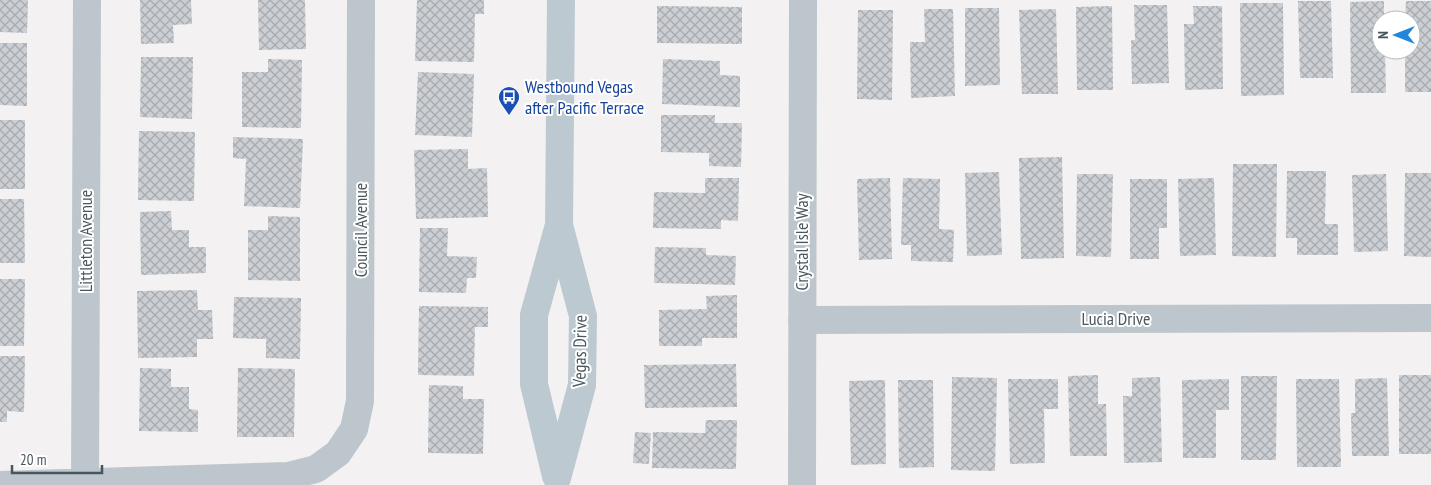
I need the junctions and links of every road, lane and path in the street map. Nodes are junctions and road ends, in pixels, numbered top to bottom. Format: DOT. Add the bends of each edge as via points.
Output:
graph roads {
  1 [pos="87,0"];
  2 [pos="361,0"];
  3 [pos="561,0"];
  4 [pos="803,0"];
  5 [pos="559,225"];
  6 [pos="1431,318"];
  7 [pos="802,320"];
  8 [pos="557,481"];
  9 [pos="85,482"];
  10 [pos="0,485"];
  11 [pos="802,485"];
  1 -- 9 [label="street, Littleton Avenue"];
  2 -- 9 [label="street, Council Avenue" via="360,401 354,429 338,453 316,470 288,476"];
  3 -- 5 [label="main road, Vegas Drive"];
  4 -- 7 [label="street, Crystal Isle Way"];
  5 -- 8 [label="main road, Vegas Drive" via="534,315 534,384"];
  5 -- 8 [label="main road, Vegas Drive" via="583,316 582,385"];
  6 -- 7 [label="street, Lucia Drive"];
  7 -- 11 [label="street, Crystal Isle Way"];
  9 -- 10 [label="street, Council Avenue"];
}
